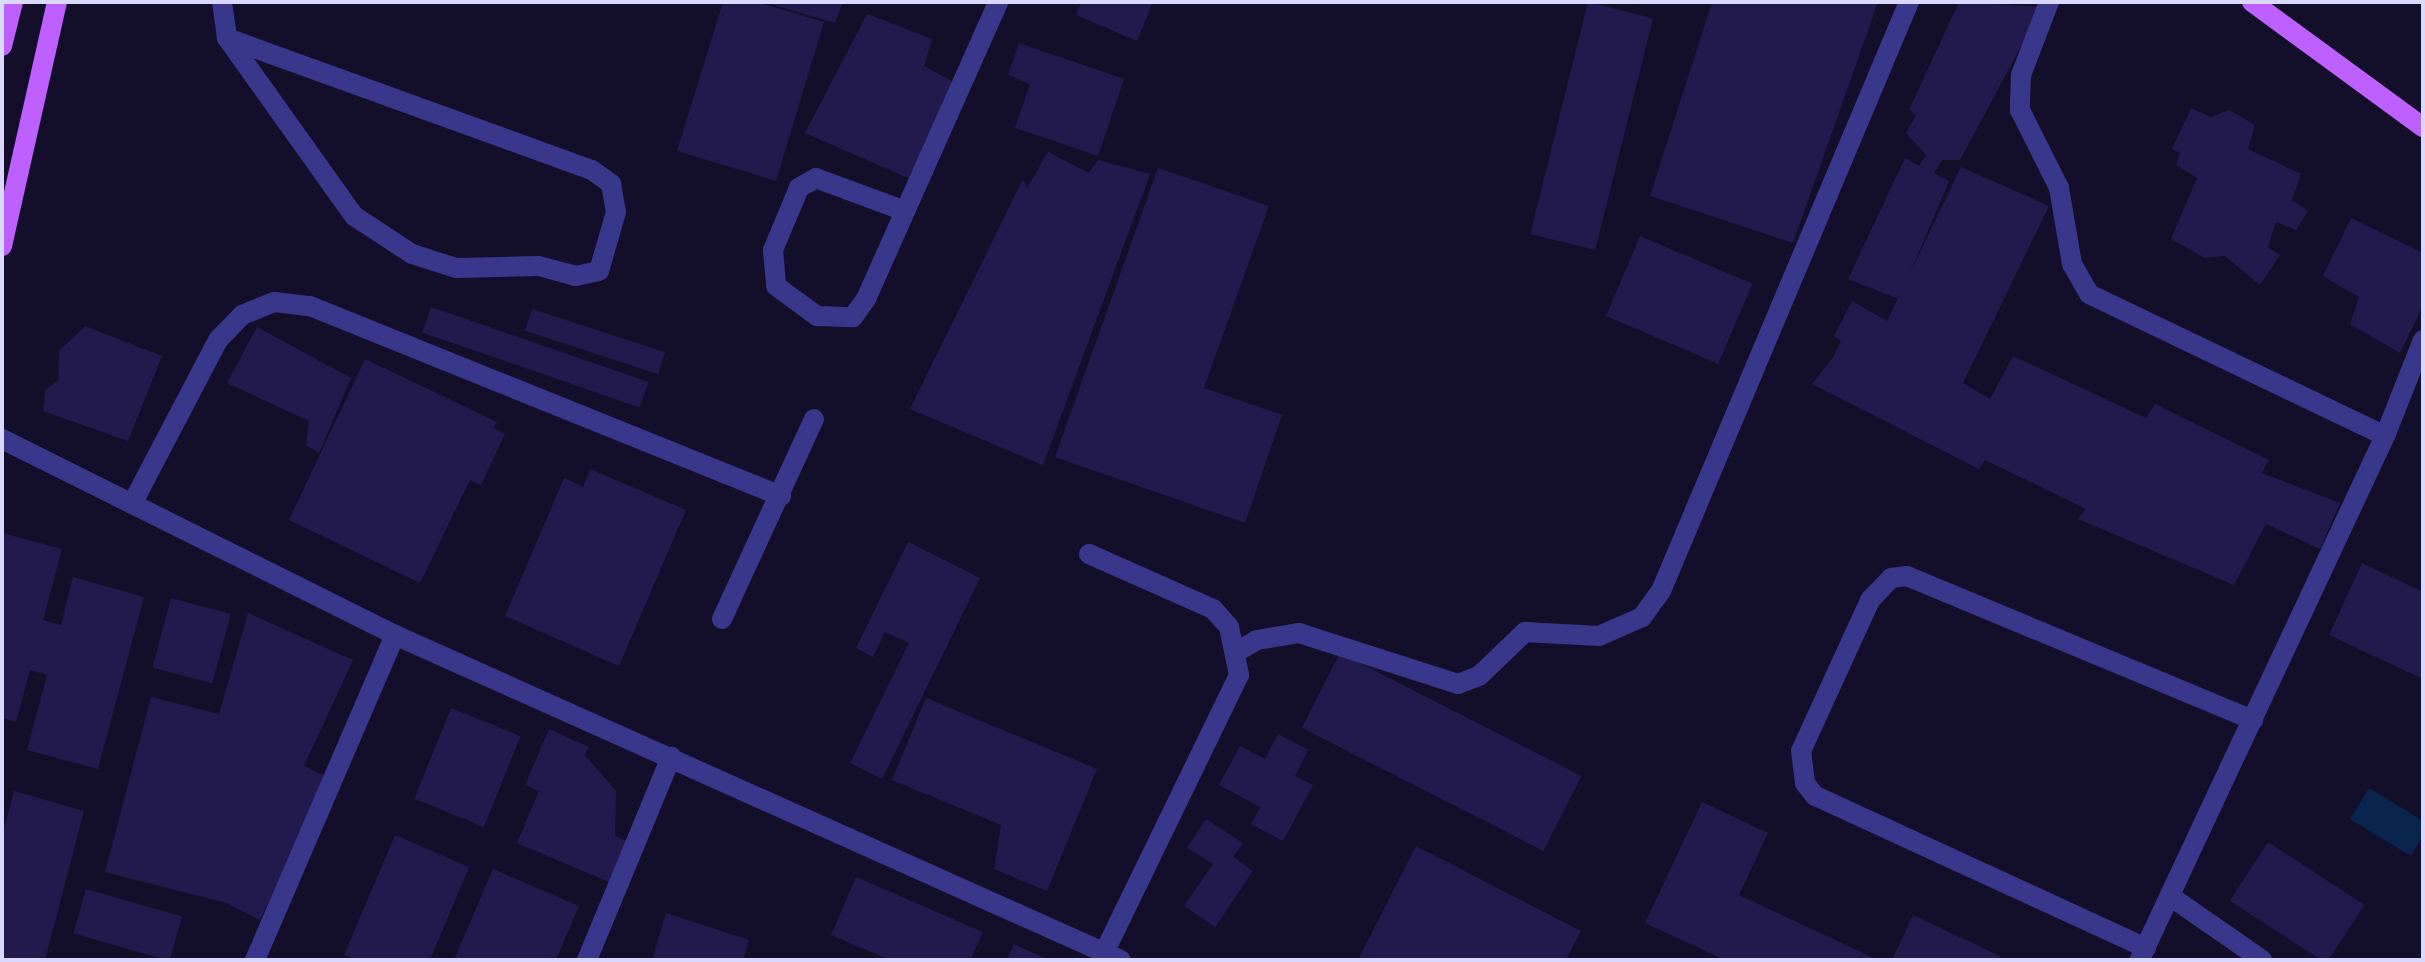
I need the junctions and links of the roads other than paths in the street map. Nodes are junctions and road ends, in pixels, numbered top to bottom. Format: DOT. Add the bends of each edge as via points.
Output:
graph roads {
  1 [pos="13,2"];
  2 [pos="57,2"];
  3 [pos="222,2"];
  4 [pos="998,2"];
  5 [pos="1909,2"];
  6 [pos="2049,2"];
  7 [pos="2252,2"];
  8 [pos="227,38"];
  9 [pos="2,46"];
  10 [pos="2423,127"];
  11 [pos="905,211"];
  12 [pos="2,246"];
  13 [pos="2423,340"];
  14 [pos="814,419"];
  15 [pos="2385,436"];
  16 [pos="2,439"];
  17 [pos="781,496"];
  18 [pos="132,504"];
  19 [pos="1089,554"];
  20 [pos="722,619"];
  21 [pos="395,635"];
  22 [pos="1238,651"];
  23 [pos="2253,720"];
  24 [pos="671,757"];
  25 [pos="2170,896"];
  26 [pos="2143,954"];
  27 [pos="1113,956"];
  28 [pos="255,960"];
  29 [pos="587,960"];
  30 [pos="2262,960"];
  1 -- 9 [label="main road"];
  2 -- 12 [label="main road"];
  3 -- 8 [label="street"];
  4 -- 11 [label="street"];
  5 -- 22 [label="street" via="1661,591 1642,617 1599,636 1525,632 1479,676 1458,684 1299,633 1257,640"];
  6 -- 15 [label="street" via="2021,75 2020,110 2059,188 2072,264 2089,294"];
  7 -- 10 [label="main road"];
  8 -- 8 [label="street" via="354,216 412,254 456,268 538,266 576,276 599,271 616,212 611,184 592,170"];
  11 -- 11 [label="street" via="816,178 799,188 773,250 776,286 817,316 853,317"];
  13 -- 15 [label="street"];
  14 -- 17 [label="street"];
  15 -- 23 [label="street"];
  16 -- 18 [label="street"];
  17 -- 18 [label="street" via="310,306 275,302 242,315 218,340"];
  17 -- 20 [label="street"];
  18 -- 21 [label="street"];
  19 -- 22 [label="street" via="1213,609"];
  21 -- 24 [label="street"];
  21 -- 28 [label="street"];
  22 -- 27 [label="street" via="1232,699"];
  23 -- 25 [label="street"];
  23 -- 26 [label="street" via="1907,576 1878,586 1870,600 1801,751 1805,783 1815,796"];
  24 -- 27 [label="street"];
  24 -- 29 [label="street"];
  25 -- 26 [label="street"];
  25 -- 30 [label="street"];
}
